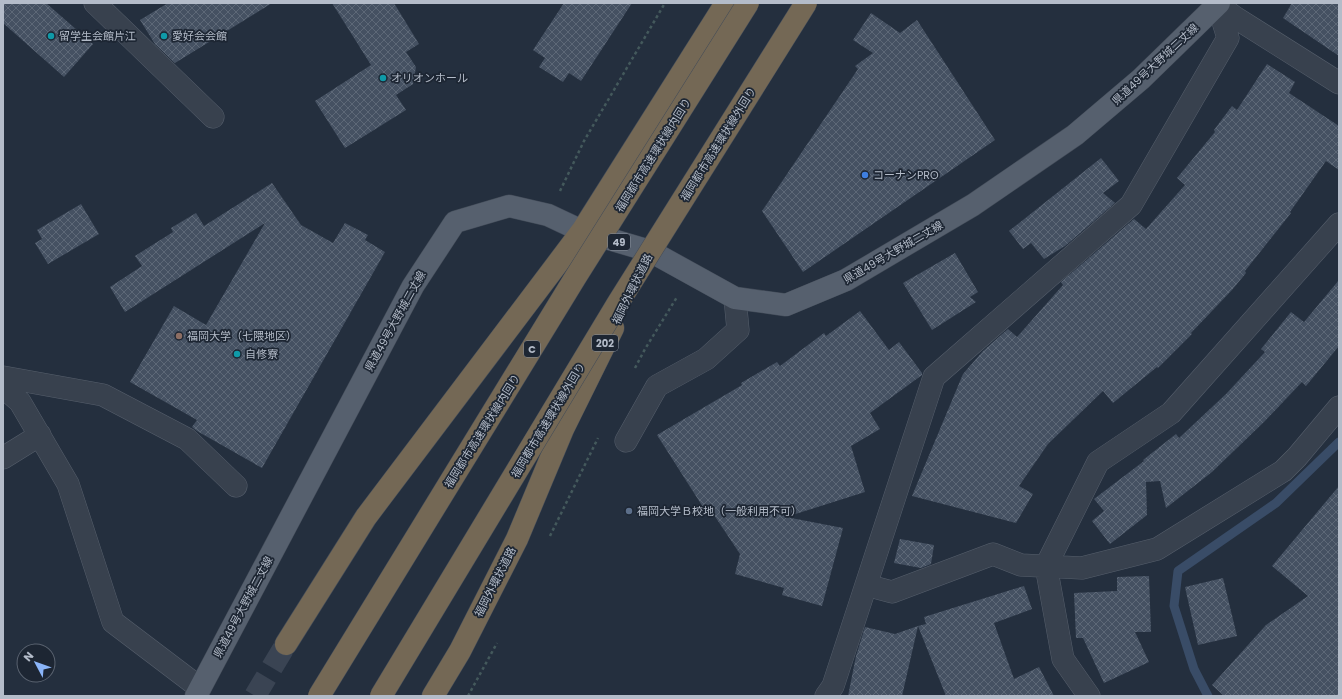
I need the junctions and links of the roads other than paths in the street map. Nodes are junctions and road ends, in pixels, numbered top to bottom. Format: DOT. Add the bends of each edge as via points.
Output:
graph roads {
  1 [pos="95,3"];
  2 [pos="726,3"];
  3 [pos="748,3"];
  4 [pos="805,3"];
  5 [pos="1218,4"];
  6 [pos="1339,82"];
  7 [pos="213,117"];
  8 [pos="1339,224"];
  9 [pos="582,230"];
  10 [pos="650,251"];
  11 [pos="735,298"];
  12 [pos="3,377"];
  13 [pos="3,387"];
  14 [pos="1339,408"];
  15 [pos="40,435"];
  16 [pos="626,441"];
  17 [pos="3,458"];
  18 [pos="236,486"];
  19 [pos="1046,566"];
  20 [pos="866,585"];
  21 [pos="286,644"];
  22 [pos="198,692"];
  23 [pos="320,696"];
  24 [pos="381,696"];
  25 [pos="433,696"];
  26 [pos="826,696"];
  27 [pos="1089,696"];
  1 -- 7 [label="street"];
  2 -- 9 [label="highway"];
  3 -- 23 [label="highway, 福岡都市高速環状線内回り / C, bridge"];
  4 -- 10 [label="highway, 福岡外環状道路 / 202"];
  4 -- 24 [label="highway, 福岡都市高速環状線外回り, bridge" via="618,303"];
  5 -- 6 [label="street" via="1236,18"];
  5 -- 11 [label="main road, 県道49号大野城二丈線 / 49" via="1140,79 1075,136 972,205 846,280 786,304"];
  5 -- 20 [label="street" via="1228,38 1132,205 934,377"];
  8 -- 19 [label="street" via="1171,413 1098,462"];
  9 -- 10 [label="main road, 県道49号大野城二丈線 / 49"];
  9 -- 21 [label="highway" via="366,517"];
  9 -- 22 [label="main road, 県道49号大野城二丈線 / 49" via="548,214 509,206 455,222 413,286"];
  10 -- 11 [label="main road, 県道49号大野城二丈線 / 49"];
  10 -- 25 [label="highway, 福岡外環状道路 / 202" via="563,429 517,539 460,651"];
  11 -- 16 [label="street" via="738,330 706,359 657,386"];
  12 -- 18 [label="street" via="103,395 187,439"];
  13 -- 15 [label="street" via="20,402"];
  14 -- 19 [label="street" via="1283,471 1157,550 1082,568"];
  15 -- 17 [label="street"];
  15 -- 22 [label="street" via="68,484 113,622"];
  19 -- 20 [label="street" via="1021,565 993,554 892,592"];
  19 -- 27 [label="street" via="1063,659"];
  20 -- 26 [label="street" via="834,686"];
}
